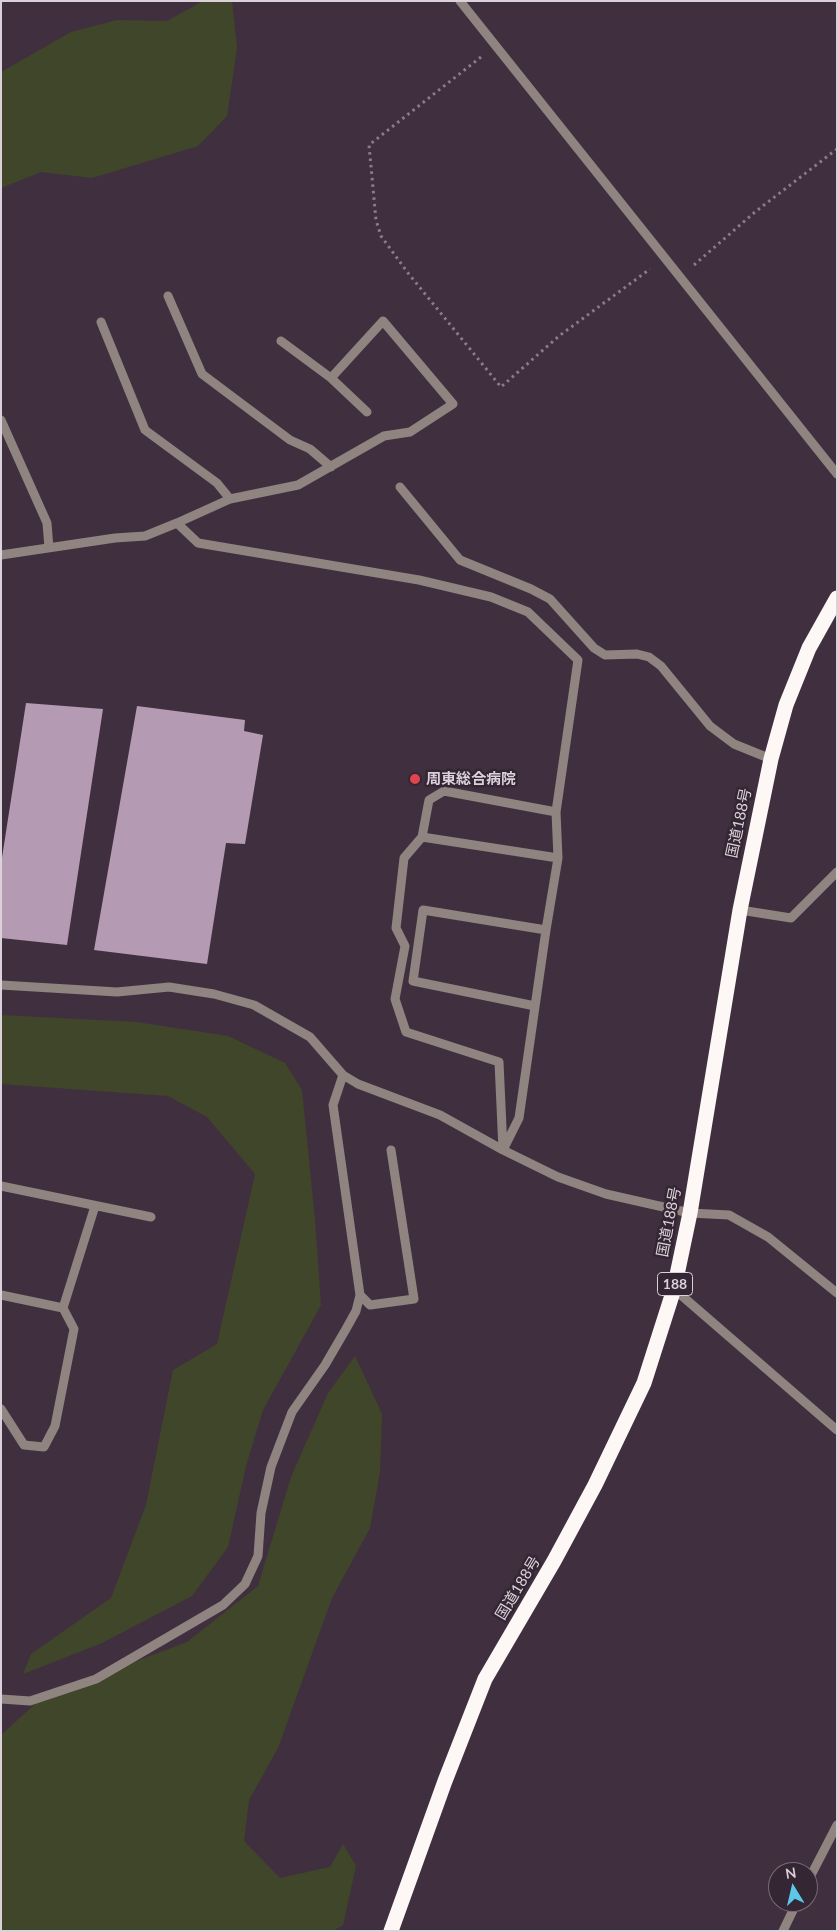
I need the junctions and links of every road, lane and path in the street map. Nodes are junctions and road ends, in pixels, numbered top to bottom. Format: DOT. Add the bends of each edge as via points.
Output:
graph roads {
  1 [pos="460,1"];
  2 [pos="496,46"];
  3 [pos="837,149"];
  4 [pos="664,258"];
  5 [pos="680,277"];
  6 [pos="168,296"];
  7 [pos="101,322"];
  8 [pos="281,341"];
  9 [pos="331,378"];
  10 [pos="367,412"];
  11 [pos="1,420"];
  12 [pos="331,467"];
  13 [pos="837,474"];
  14 [pos="400,487"];
  15 [pos="230,499"];
  16 [pos="177,523"];
  17 [pos="49,548"];
  18 [pos="1,555"];
  19 [pos="837,598"];
  20 [pos="770,759"];
  21 [pos="556,812"];
  22 [pos="422,837"];
  23 [pos="558,858"];
  24 [pos="837,872"];
  25 [pos="740,910"];
  26 [pos="546,930"];
  27 [pos="1,985"];
  28 [pos="535,1006"];
  29 [pos="343,1075"];
  30 [pos="391,1150"];
  31 [pos="503,1150"];
  32 [pos="1,1186"];
  33 [pos="95,1206"];
  34 [pos="690,1213"];
  35 [pos="151,1217"];
  36 [pos="674,1290"];
  37 [pos="837,1293"];
  38 [pos="1,1295"];
  39 [pos="360,1295"];
  40 [pos="63,1308"];
  41 [pos="1,1409"];
  42 [pos="837,1430"];
  43 [pos="1,1700"];
  44 [pos="837,1825"];
  45 [pos="818,1862"];
  46 [pos="792,1912"];
  47 [pos="391,1931"];
  48 [pos="782,1931"];
  1 -- 2 [label="street"];
  2 -- 4 [label="street"];
  2 -- 4 [label="path" via="369,145 376,220 381,236 408,273 501,387 559,336"];
  3 -- 5 [label="path" via="755,212"];
  4 -- 5 [label="street"];
  5 -- 13 [label="street"];
  6 -- 12 [label="street" via="202,374 290,440 310,448"];
  7 -- 15 [label="street" via="145,430 217,483"];
  8 -- 9 [label="street"];
  9 -- 10 [label="street"];
  9 -- 12 [label="street" via="383,320 454,404 410,432 384,436"];
  11 -- 17 [label="street" via="47,523"];
  12 -- 15 [label="street" via="298,485"];
  14 -- 20 [label="street" via="460,560 550,599 594,648 605,655 649,657 661,666 710,726 734,744"];
  15 -- 16 [label="street"];
  16 -- 17 [label="street" via="145,536"];
  16 -- 21 [label="street" via="198,543 419,580 491,597 528,612 578,660"];
  17 -- 18 [label="street"];
  19 -- 20 [label="highway, 国道188号 / 188" via="805,656 786,704"];
  20 -- 25 [label="highway, 国道188号 / 188"];
  21 -- 22 [label="street" via="444,791 428,800"];
  21 -- 23 [label="street"];
  22 -- 23 [label="street"];
  22 -- 31 [label="street" via="404,858 396,928 404,946 395,999 406,1032 500,1062"];
  23 -- 26 [label="street"];
  24 -- 25 [label="street" via="791,918"];
  25 -- 34 [label="highway, 国道188号 / 188"];
  26 -- 28 [label="street"];
  26 -- 28 [label="street" via="423,910 420,928 413,981"];
  27 -- 29 [label="street" via="116,992 169,987 254,1004 310,1037"];
  28 -- 31 [label="street" via="518,1118"];
  29 -- 31 [label="street" via="358,1084 440,1115"];
  29 -- 39 [label="street" via="333,1105"];
  30 -- 39 [label="street" via="414,1299 370,1305"];
  31 -- 34 [label="street" via="558,1177 606,1194"];
  32 -- 33 [label="street"];
  33 -- 35 [label="street"];
  33 -- 40 [label="street"];
  34 -- 36 [label="highway, 国道188号 / 188"];
  34 -- 37 [label="street" via="729,1215 768,1237"];
  36 -- 42 [label="street"];
  36 -- 47 [label="highway, 国道188号 / 188" via="644,1383 595,1485 485,1679"];
  38 -- 40 [label="street"];
  39 -- 43 [label="street" via="346,1330 292,1412 271,1467 261,1513 258,1556 246,1584 223,1605 96,1679 30,1701"];
  40 -- 41 [label="street" via="74,1329 55,1426 44,1447 24,1445"];
  44 -- 45 [label="street"];
  46 -- 48 [label="street"];
}
